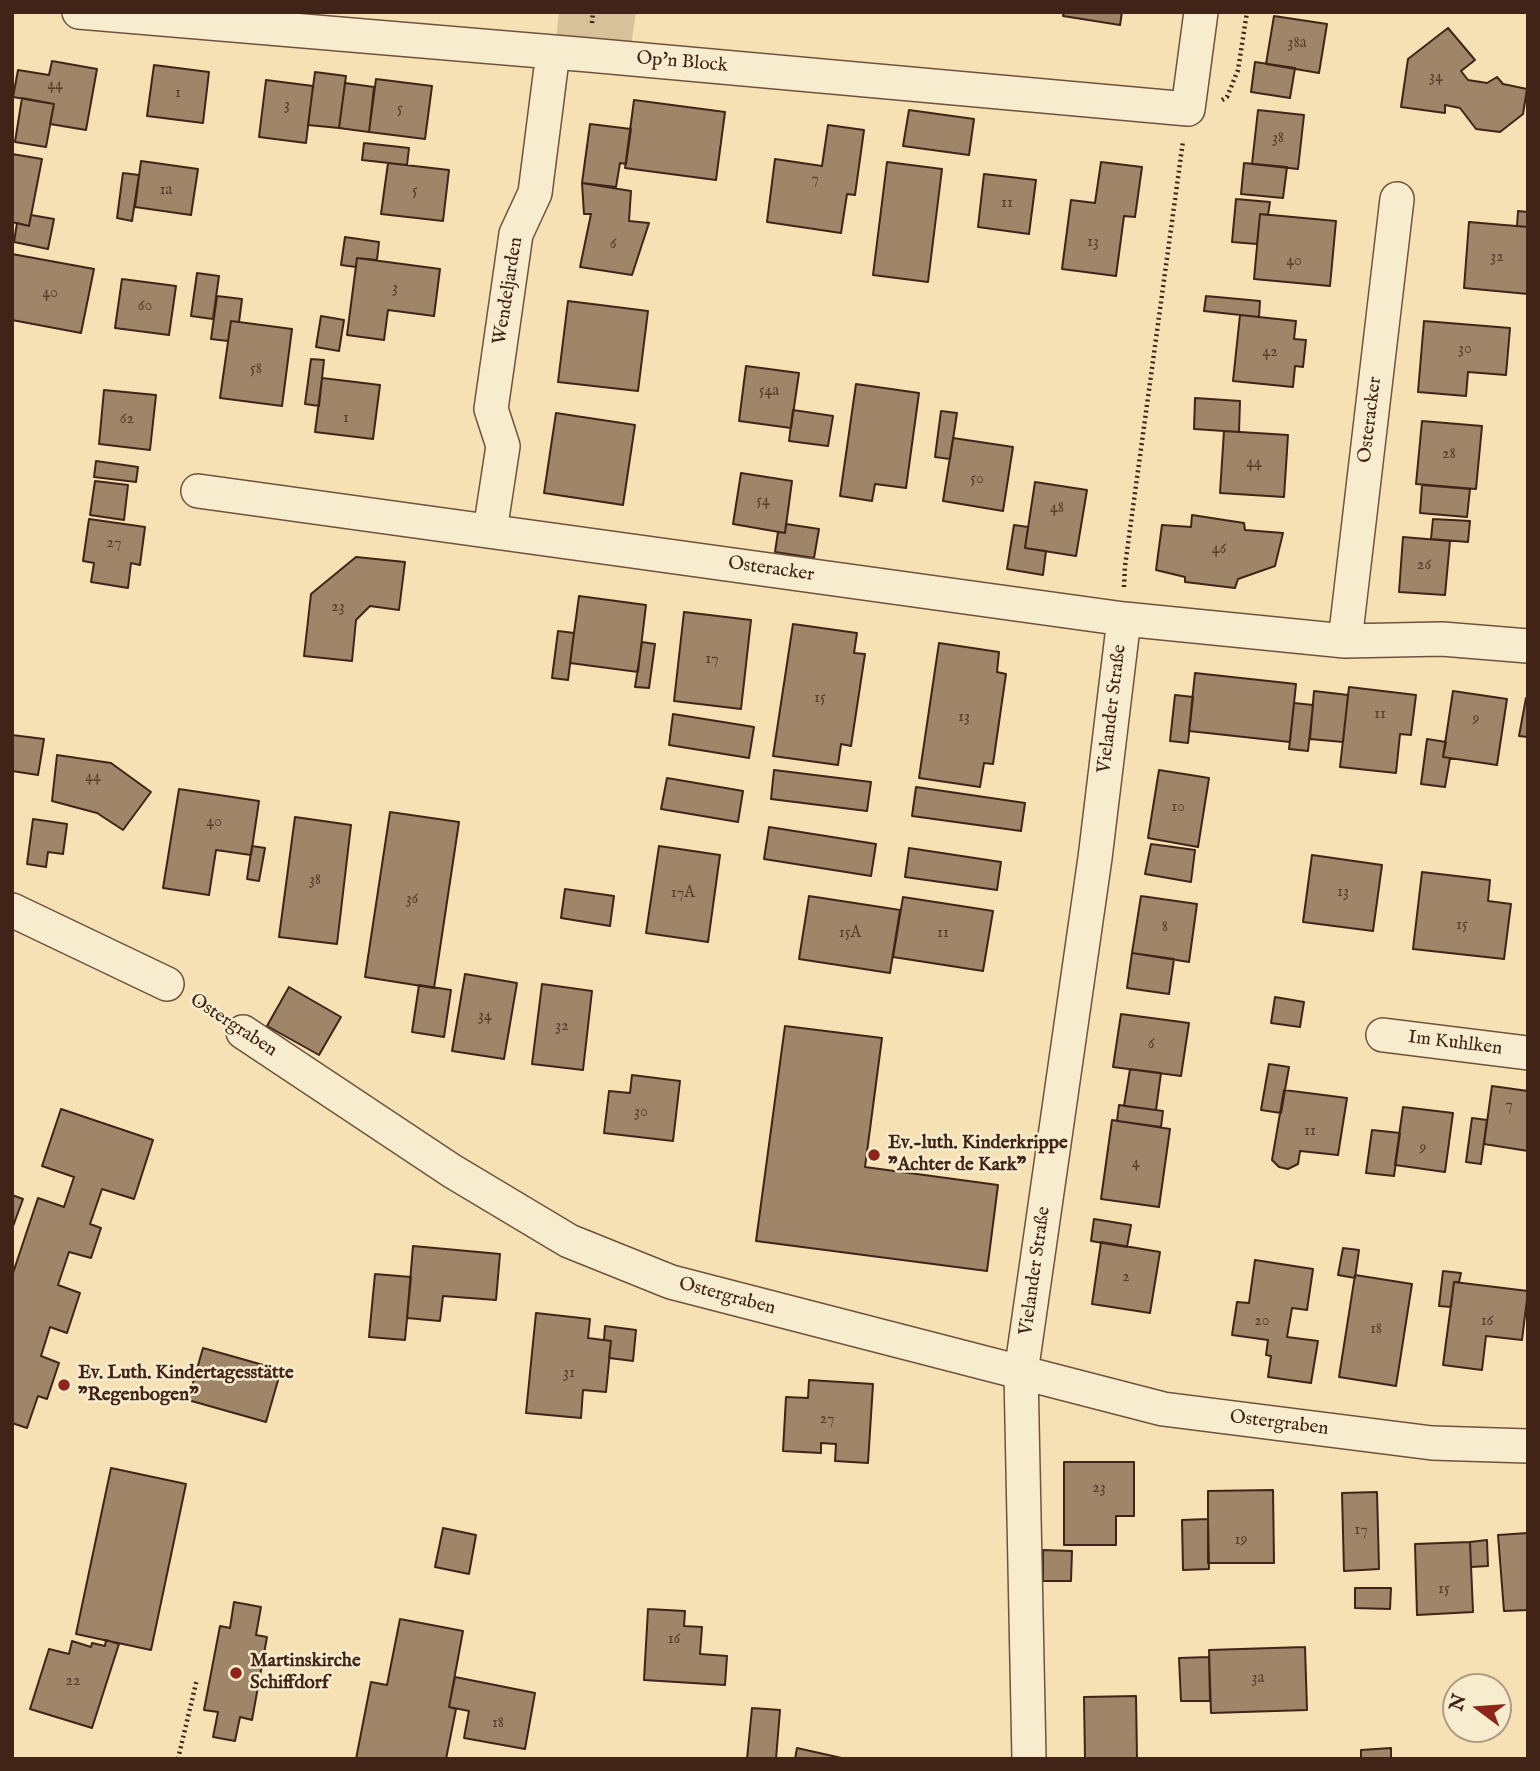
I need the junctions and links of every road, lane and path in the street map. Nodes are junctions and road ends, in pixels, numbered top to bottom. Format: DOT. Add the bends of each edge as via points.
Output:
graph roads {
  1 [pos="79,12"];
  2 [pos="1201,12"];
  3 [pos="553,52"];
  4 [pos="1188,109"];
  5 [pos="1397,199"];
  6 [pos="198,491"];
  7 [pos="490,531"];
  8 [pos="1124,620"];
  9 [pos="1345,641"];
  10 [pos="1528,646"];
  11 [pos="12,910"];
  12 [pos="167,984"];
  13 [pos="243,1032"];
  14 [pos="1383,1035"];
  15 [pos="1528,1053"];
  16 [pos="1021,1373"];
  17 [pos="1528,1446"];
  18 [pos="197,1679"];
  19 [pos="178,1759"];
  20 [pos="1030,1759"];
  1 -- 3 [label="street, Op'n Block"];
  2 -- 4 [label="street"];
  3 -- 4 [label="street, Op'n Block"];
  3 -- 7 [label="street, Wendeljarden" via="535,193 516,234 491,409 503,446"];
  4 -- 8 [label="path" via="1125,566"];
  5 -- 9 [label="street, Osteracker"];
  6 -- 7 [label="street, Osteracker"];
  7 -- 8 [label="street, Osteracker"];
  8 -- 9 [label="street, Osteracker"];
  8 -- 16 [label="street, Vielander Straße" via="1095,859"];
  9 -- 10 [label="street, Osteracker" via="1442,639"];
  11 -- 12 [label="street, Ostergraben"];
  12 -- 13 [label="path, Ostergraben"];
  13 -- 16 [label="street, Ostergraben" via="452,1171 569,1241 671,1282"];
  14 -- 15 [label="street, Im Kuhlken"];
  16 -- 17 [label="street, Ostergraben" via="1163,1409 1432,1443"];
  16 -- 20 [label="street, Vielander Straße"];
  18 -- 19 [label="path"];
}
